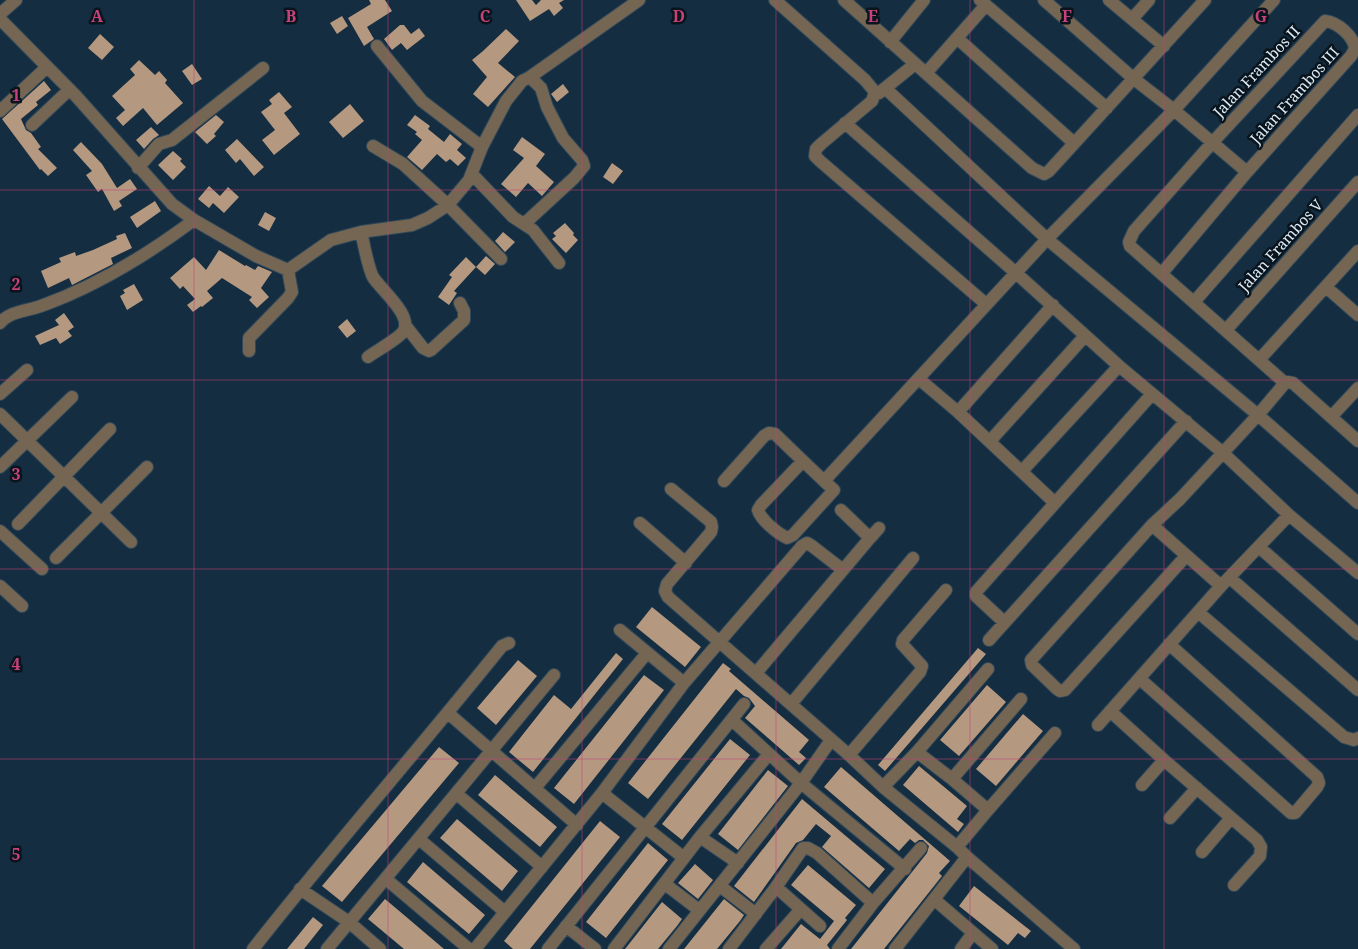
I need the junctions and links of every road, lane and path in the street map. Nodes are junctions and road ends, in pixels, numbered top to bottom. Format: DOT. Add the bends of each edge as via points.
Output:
graph roads {
  1 [pos="16,0"];
  2 [pos="639,0"];
  3 [pos="775,0"];
  4 [pos="844,0"];
  5 [pos="1044,0"];
  6 [pos="1109,0"];
  7 [pos="1149,0"];
  8 [pos="1205,0"];
  9 [pos="1274,0"];
  10 [pos="919,2"];
  11 [pos="983,3"];
  12 [pos="0,14"];
  13 [pos="0,19"];
  14 [pos="1132,19"];
  15 [pos="1325,21"];
  16 [pos="957,38"];
  17 [pos="890,42"];
  18 [pos="376,46"];
  19 [pos="1164,46"];
  20 [pos="916,64"];
  21 [pos="47,67"];
  22 [pos="263,68"];
  23 [pos="926,74"];
  24 [pos="530,77"];
  25 [pos="1134,79"];
  26 [pos="69,90"];
  27 [pos="880,92"];
  28 [pos="1106,108"];
  29 [pos="1174,110"];
  30 [pos="0,111"];
  31 [pos="1358,115"];
  32 [pos="846,123"];
  33 [pos="32,125"];
  34 [pos="1074,143"];
  35 [pos="1212,143"];
  36 [pos="374,146"];
  37 [pos="482,147"];
  38 [pos="138,168"];
  39 [pos="1247,172"];
  40 [pos="472,174"];
  41 [pos="1358,182"];
  42 [pos="448,205"];
  43 [pos="194,220"];
  44 [pos="524,224"];
  45 [pos="361,232"];
  46 [pos="1047,239"];
  47 [pos="1358,251"];
  48 [pos="501,259"];
  49 [pos="559,263"];
  50 [pos="288,270"];
  51 [pos="1016,273"];
  52 [pos="1162,273"];
  53 [pos="1326,287"];
  54 [pos="1194,302"];
  55 [pos="460,303"];
  56 [pos="986,304"];
  57 [pos="1053,306"];
  58 [pos="1358,315"];
  59 [pos="0,323"];
  60 [pos="406,325"];
  61 [pos="1226,330"];
  62 [pos="1085,336"];
  63 [pos="248,351"];
  64 [pos="368,357"];
  65 [pos="1259,360"];
  66 [pos="1119,366"];
  67 [pos="27,370"];
  68 [pos="919,379"];
  69 [pos="1285,383"];
  70 [pos="1358,388"];
  71 [pos="0,394"];
  72 [pos="1152,394"];
  73 [pos="72,397"];
  74 [pos="958,412"];
  75 [pos="0,414"];
  76 [pos="1258,415"];
  77 [pos="1331,417"];
  78 [pos="1186,421"];
  79 [pos="110,429"];
  80 [pos="27,440"];
  81 [pos="990,441"];
  82 [pos="1358,441"];
  83 [pos="1222,452"];
  84 [pos="803,461"];
  85 [pos="0,467"];
  86 [pos="147,467"];
  87 [pos="1022,472"];
  88 [pos="64,477"];
  89 [pos="724,481"];
  90 [pos="824,481"];
  91 [pos="671,489"];
  92 [pos="1054,502"];
  93 [pos="1358,503"];
  94 [pos="841,510"];
  95 [pos="101,513"];
  96 [pos="1289,515"];
  97 [pos="640,523"];
  98 [pos="18,524"];
  99 [pos="1152,525"];
  100 [pos="879,528"];
  101 [pos="0,531"];
  102 [pos="870,538"];
  103 [pos="131,542"];
  104 [pos="1259,547"];
  105 [pos="1186,556"];
  106 [pos="56,558"];
  107 [pos="913,558"];
  108 [pos="686,563"];
  109 [pos="42,569"];
  110 [pos="843,570"];
  111 [pos="1358,573"];
  112 [pos="1225,582"];
  113 [pos="0,586"];
  114 [pos="946,590"];
  115 [pos="22,606"];
  116 [pos="1198,612"];
  117 [pos="1004,622"];
  118 [pos="620,630"];
  119 [pos="1358,634"];
  120 [pos="989,640"];
  121 [pos="508,643"];
  122 [pos="719,643"];
  123 [pos="1168,644"];
  124 [pos="647,653"];
  125 [pos="988,669"];
  126 [pos="756,673"];
  127 [pos="554,676"];
  128 [pos="1140,679"];
  129 [pos="684,683"];
  130 [pos="1358,690"];
  131 [pos="1021,699"];
  132 [pos="744,704"];
  133 [pos="791,704"];
  134 [pos="1110,711"];
  135 [pos="448,713"];
  136 [pos="732,720"];
  137 [pos="1098,724"];
  138 [pos="1056,733"];
  139 [pos="1358,738"];
  140 [pos="832,740"];
  141 [pos="492,751"];
  142 [pos="917,752"];
  143 [pos="769,754"];
  144 [pos="849,755"];
  145 [pos="1164,760"];
  146 [pos="952,779"];
  147 [pos="802,783"];
  148 [pos="1142,785"];
  149 [pos="883,787"];
  150 [pos="535,788"];
  151 [pos="1197,788"];
  152 [pos="602,793"];
  153 [pos="457,794"];
  154 [pos="988,810"];
  155 [pos="1170,818"];
  156 [pos="1231,818"];
  157 [pos="577,825"];
  158 [pos="645,827"];
  159 [pos="700,837"];
  160 [pos="419,839"];
  161 [pos="957,847"];
  162 [pos="921,848"];
  163 [pos="1202,852"];
  164 [pos="967,857"];
  165 [pos="684,858"];
  166 [pos="738,863"];
  167 [pos="542,867"];
  168 [pos="904,869"];
  169 [pos="386,879"];
  170 [pos="665,884"];
  171 [pos="1234,885"];
  172 [pos="720,886"];
  173 [pos="776,887"];
  174 [pos="300,889"];
  175 [pos="935,900"];
  176 [pos="873,903"];
  177 [pos="800,909"];
  178 [pos="699,910"];
  179 [pos="505,912"];
  180 [pos="756,914"];
  181 [pos="349,922"];
  182 [pos="566,926"];
  183 [pos="820,926"];
  184 [pos="973,933"];
  185 [pos="731,948"];
  186 [pos="253,949"];
  187 [pos="327,949"];
  188 [pos="380,949"];
  189 [pos="469,949"];
  190 [pos="474,949"];
  191 [pos="548,949"];
  192 [pos="594,949"];
  193 [pos="614,949"];
  194 [pos="669,949"];
  195 [pos="766,949"];
  196 [pos="838,949"];
  197 [pos="895,949"];
  198 [pos="961,949"];
  199 [pos="992,949"];
  200 [pos="1074,949"];
  1 -- 12 [label="street"];
  2 -- 24 [label="street"];
  3 -- 27 [label="street"];
  4 -- 17 [label="street"];
  5 -- 25 [label="street"];
  6 -- 14 [label="street"];
  7 -- 14 [label="street"];
  8 -- 19 [label="street"];
  9 -- 29 [label="street"];
  10 -- 17 [label="street"];
  11 -- 16 [label="street"];
  11 -- 28 [label="street"];
  13 -- 21 [label="street"];
  14 -- 19 [label="street"];
  15 -- 35 [label="street, Jalan Frambos II"];
  15 -- 39 [label="street, Jalan Frambos III" via="1335,24 1353,41 1354,52"];
  16 -- 23 [label="street"];
  16 -- 34 [label="street"];
  17 -- 20 [label="street"];
  18 -- 37 [label="street" via="422,101"];
  19 -- 25 [label="street"];
  20 -- 23 [label="street"];
  20 -- 27 [label="street"];
  21 -- 26 [label="street"];
  21 -- 30 [label="street"];
  22 -- 38 [label="street" via="172,140 159,144"];
  23 -- 34 [label="street" via="1040,173 1048,172"];
  24 -- 37 [label="street" via="506,101"];
  24 -- 44 [label="street" via="541,88 563,138 584,166"];
  25 -- 28 [label="street"];
  25 -- 29 [label="street"];
  26 -- 33 [label="street"];
  26 -- 38 [label="street"];
  27 -- 32 [label="street"];
  27 -- 46 [label="street"];
  28 -- 34 [label="street"];
  29 -- 35 [label="street"];
  29 -- 46 [label="street"];
  31 -- 54 [label="street"];
  32 -- 51 [label="street"];
  32 -- 56 [label="street" via="821,144 815,156"];
  35 -- 39 [label="street"];
  35 -- 52 [label="street, Jalan Frambos II" via="1130,237 1130,246"];
  36 -- 42 [label="street" via="403,164"];
  37 -- 40 [label="street"];
  38 -- 43 [label="street" via="172,204"];
  39 -- 52 [label="street, Jalan Frambos III"];
  40 -- 42 [label="street"];
  40 -- 44 [label="street" via="513,217"];
  41 -- 61 [label="street, Jalan Frambos V"];
  42 -- 45 [label="street" via="412,225"];
  42 -- 48 [label="street"];
  43 -- 50 [label="street" via="256,256"];
  43 -- 59 [label="street" via="102,280 41,306 6,316"];
  44 -- 49 [label="street" via="533,230"];
  45 -- 50 [label="street" via="331,240"];
  45 -- 60 [label="street" via="372,276 393,301"];
  46 -- 51 [label="street"];
  46 -- 76 [label="street"];
  47 -- 53 [label="street"];
  50 -- 63 [label="street" via="292,292 249,338"];
  51 -- 56 [label="street"];
  51 -- 57 [label="street"];
  52 -- 54 [label="street, Jalan Frambos II"];
  53 -- 58 [label="street"];
  53 -- 65 [label="street"];
  54 -- 61 [label="street, Jalan Frambos II"];
  55 -- 60 [label="street" via="464,320 429,351 423,348"];
  56 -- 68 [label="street"];
  57 -- 62 [label="street"];
  57 -- 74 [label="street"];
  60 -- 64 [label="street" via="402,333"];
  61 -- 65 [label="street, Jalan Frambos II"];
  62 -- 66 [label="street"];
  62 -- 81 [label="street"];
  65 -- 69 [label="street, Jalan Frambos II"];
  66 -- 72 [label="street"];
  66 -- 87 [label="street"];
  67 -- 71 [label="street"];
  68 -- 74 [label="street"];
  68 -- 90 [label="street"];
  69 -- 76 [label="street"];
  69 -- 77 [label="street, Jalan Frambos II" via="1292,383"];
  70 -- 77 [label="street"];
  72 -- 78 [label="street"];
  72 -- 92 [label="street"];
  73 -- 80 [label="street"];
  74 -- 81 [label="street"];
  75 -- 80 [label="street"];
  76 -- 83 [label="street"];
  76 -- 93 [label="street"];
  77 -- 82 [label="street, Jalan Frambos II"];
  78 -- 83 [label="street"];
  78 -- 117 [label="street"];
  79 -- 88 [label="street"];
  80 -- 85 [label="street"];
  80 -- 88 [label="street"];
  81 -- 87 [label="street"];
  83 -- 96 [label="street"];
  83 -- 99 [label="street"];
  84 -- 89 [label="street" via="775,434 769,433"];
  84 -- 90 [label="street"];
  84 -- 90 [label="street" via="761,505 759,515 781,535 787,538 793,535 834,490"];
  86 -- 95 [label="street"];
  87 -- 92 [label="street"];
  88 -- 95 [label="street"];
  88 -- 98 [label="street"];
  91 -- 108 [label="street" via="712,526 711,532"];
  92 -- 117 [label="street" via="976,592 976,596"];
  94 -- 102 [label="street"];
  95 -- 103 [label="street"];
  95 -- 106 [label="street"];
  96 -- 104 [label="street"];
  96 -- 111 [label="street"];
  97 -- 108 [label="street"];
  99 -- 105 [label="street"];
  99 -- 105 [label="street" via="1031,660 1032,665 1057,689 1065,690"];
  100 -- 102 [label="street"];
  101 -- 109 [label="street"];
  102 -- 110 [label="street"];
  104 -- 112 [label="street"];
  104 -- 119 [label="street"];
  105 -- 112 [label="street"];
  107 -- 133 [label="street"];
  108 -- 122 [label="street" via="667,584 668,597"];
  110 -- 122 [label="street" via="808,543 802,546"];
  110 -- 126 [label="street"];
  112 -- 116 [label="street"];
  112 -- 130 [label="street"];
  113 -- 115 [label="street"];
  114 -- 144 [label="street" via="903,640 902,644 922,666 920,672"];
  116 -- 123 [label="street"];
  116 -- 139 [label="street" via="1344,737"];
  117 -- 120 [label="street"];
  118 -- 124 [label="street"];
  121 -- 135 [label="street" via="502,646"];
  122 -- 126 [label="street"];
  122 -- 129 [label="street"];
  123 -- 128 [label="street"];
  123 -- 128 [label="street" via="1317,776 1317,787 1291,813"];
  124 -- 129 [label="street"];
  124 -- 150 [label="street"];
  125 -- 142 [label="street"];
  126 -- 133 [label="street"];
  127 -- 141 [label="street"];
  128 -- 134 [label="street"];
  129 -- 152 [label="street"];
  131 -- 146 [label="street"];
  132 -- 136 [label="street"];
  133 -- 140 [label="street"];
  134 -- 137 [label="street"];
  134 -- 145 [label="street"];
  135 -- 141 [label="street"];
  135 -- 174 [label="street"];
  136 -- 143 [label="street"];
  136 -- 158 [label="street"];
  138 -- 154 [label="street"];
  140 -- 144 [label="street"];
  140 -- 147 [label="street"];
  141 -- 150 [label="street"];
  141 -- 153 [label="street"];
  142 -- 146 [label="street"];
  142 -- 149 [label="street"];
  143 -- 147 [label="street"];
  143 -- 159 [label="street"];
  144 -- 149 [label="street"];
  145 -- 148 [label="street"];
  145 -- 151 [label="street"];
  146 -- 154 [label="street"];
  147 -- 166 [label="street"];
  147 -- 168 [label="street"];
  149 -- 161 [label="street"];
  150 -- 157 [label="street"];
  151 -- 155 [label="street"];
  151 -- 156 [label="street"];
  152 -- 157 [label="street"];
  152 -- 158 [label="street"];
  153 -- 160 [label="street"];
  153 -- 167 [label="street"];
  154 -- 161 [label="street"];
  156 -- 163 [label="street"];
  156 -- 171 [label="street" via="1261,847 1260,856"];
  157 -- 167 [label="street"];
  158 -- 165 [label="street"];
  158 -- 182 [label="street"];
  159 -- 165 [label="street"];
  159 -- 166 [label="street"];
  160 -- 169 [label="street"];
  160 -- 179 [label="street"];
  161 -- 164 [label="street"];
  162 -- 168 [label="street"];
  164 -- 175 [label="street"];
  164 -- 200 [label="street"];
  165 -- 170 [label="street"];
  166 -- 172 [label="street"];
  167 -- 179 [label="street"];
  168 -- 176 [label="street"];
  169 -- 181 [label="street"];
  169 -- 189 [label="street"];
  170 -- 178 [label="street"];
  170 -- 193 [label="street"];
  172 -- 178 [label="street"];
  172 -- 180 [label="street"];
  173 -- 176 [label="street" via="803,848 808,848"];
  173 -- 177 [label="street"];
  173 -- 180 [label="street"];
  174 -- 181 [label="street"];
  174 -- 186 [label="street"];
  175 -- 184 [label="street"];
  175 -- 197 [label="street"];
  176 -- 196 [label="street"];
  177 -- 183 [label="street"];
  177 -- 195 [label="street"];
  178 -- 194 [label="street"];
  179 -- 190 [label="street"];
  180 -- 185 [label="street"];
  181 -- 187 [label="street"];
  181 -- 188 [label="street"];
  182 -- 191 [label="street"];
  182 -- 192 [label="street"];
  184 -- 198 [label="street"];
  184 -- 199 [label="street"];
}
